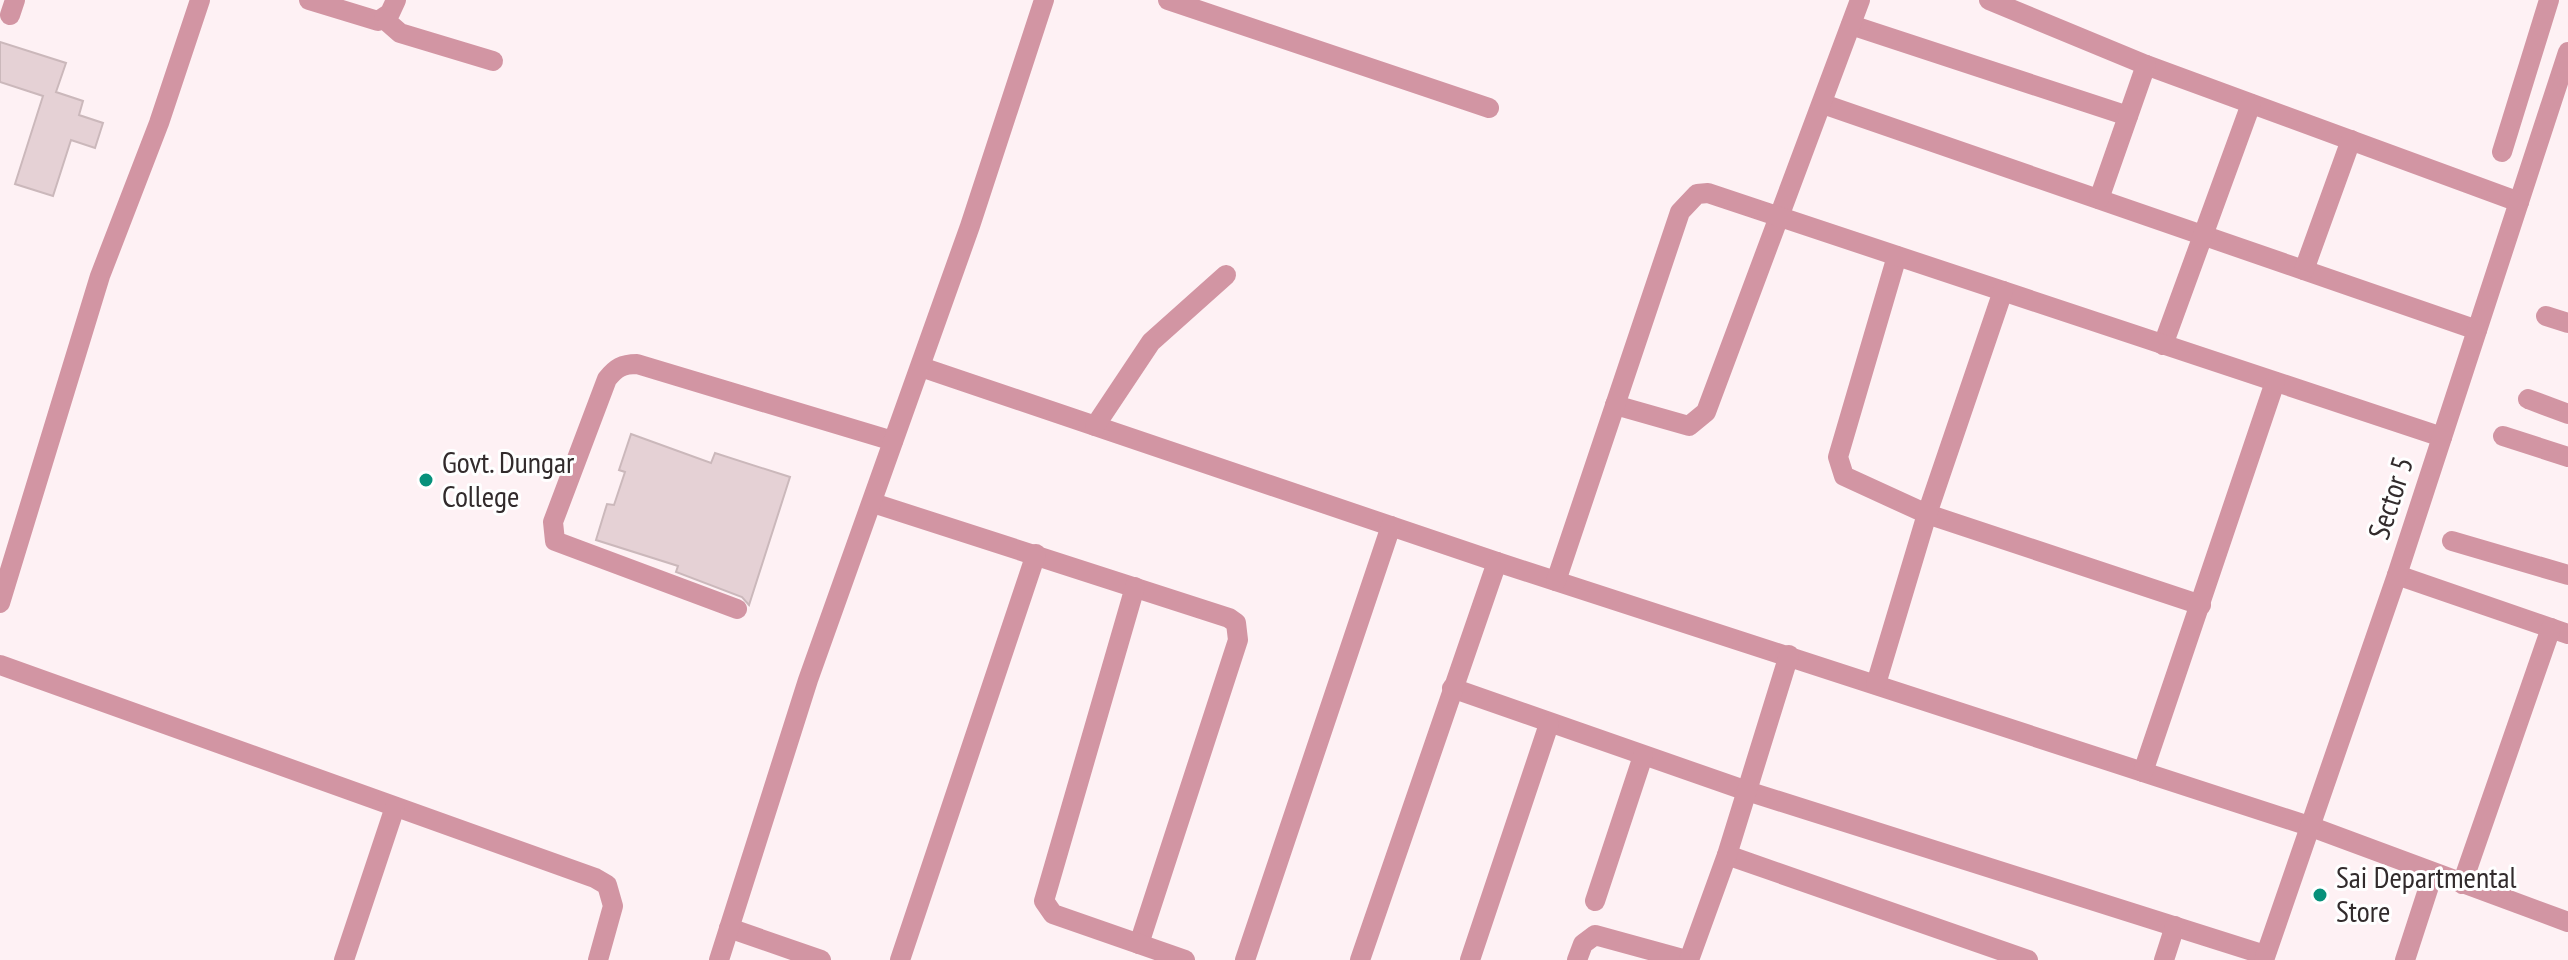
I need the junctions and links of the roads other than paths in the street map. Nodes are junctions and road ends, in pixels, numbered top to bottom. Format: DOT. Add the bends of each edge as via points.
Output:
graph roads {
  1 [pos="200,0"];
  2 [pos="309,0"];
  3 [pos="396,0"];
  4 [pos="1044,0"];
  5 [pos="1168,0"];
  6 [pos="1860,0"];
  7 [pos="1989,0"];
  8 [pos="2549,0"];
  9 [pos="384,19"];
  10 [pos="1851,25"];
  11 [pos="2568,52"];
  12 [pos="493,61"];
  13 [pos="2146,65"];
  14 [pos="1823,104"];
  15 [pos="2251,104"];
  16 [pos="1489,108"];
  17 [pos="2128,116"];
  18 [pos="2351,140"];
  19 [pos="2502,152"];
  20 [pos="2099,199"];
  21 [pos="2519,202"];
  22 [pos="1782,218"];
  23 [pos="2203,235"];
  24 [pos="1897,256"];
  25 [pos="2304,270"];
  26 [pos="1226,275"];
  27 [pos="2003,291"];
  28 [pos="2546,316"];
  29 [pos="2568,323"];
  30 [pos="2477,330"];
  31 [pos="2163,345"];
  32 [pos="921,367"];
  33 [pos="2275,382"];
  34 [pos="2528,399"];
  35 [pos="1615,405"];
  36 [pos="2568,414"];
  37 [pos="1095,426"];
  38 [pos="2503,436"];
  39 [pos="2442,437"];
  40 [pos="893,441"];
  41 [pos="2568,457"];
  42 [pos="873,503"];
  43 [pos="1927,514"];
  44 [pos="1391,526"];
  45 [pos="2452,541"];
  46 [pos="1036,554"];
  47 [pos="1497,562"];
  48 [pos="2397,575"];
  49 [pos="2568,575"];
  50 [pos="1556,581"];
  51 [pos="1135,587"];
  52 [pos="0,603"];
  53 [pos="2201,605"];
  54 [pos="737,609"];
  55 [pos="2559,631"];
  56 [pos="1789,655"];
  57 [pos="0,665"];
  58 [pos="1876,684"];
  59 [pos="1452,688"];
  60 [pos="1549,724"];
  61 [pos="1643,756"];
  62 [pos="2143,772"];
  63 [pos="1747,791"];
  64 [pos="395,807"];
  65 [pos="2309,826"];
  66 [pos="1727,855"];
  67 [pos="2433,874"];
  68 [pos="2462,884"];
  69 [pos="2568,899"];
  70 [pos="1595,901"];
  71 [pos="2561,919"];
  72 [pos="2175,926"];
  73 [pos="729,928"];
  74 [pos="1139,944"];
  75 [pos="2264,957"];
  76 [pos="344,960"];
  77 [pos="598,960"];
  78 [pos="719,960"];
  79 [pos="821,960"];
  80 [pos="900,960"];
  81 [pos="1185,960"];
  82 [pos="1245,960"];
  83 [pos="1360,960"];
  84 [pos="1470,960"];
  85 [pos="1577,960"];
  86 [pos="1687,960"];
  87 [pos="2028,960"];
  88 [pos="2164,960"];
  89 [pos="2405,960"];
  1 -- 52 [label="street" via="100,276"];
  2 -- 9 [label="street" via="370,20"];
  3 -- 9 [label="street"];
  4 -- 32 [label="street"];
  5 -- 16 [label="street"];
  6 -- 10 [label="street"];
  7 -- 13 [label="street"];
  8 -- 19 [label="street"];
  9 -- 12 [label="street" via="400,33"];
  10 -- 14 [label="street"];
  10 -- 17 [label="street"];
  11 -- 21 [label="street, Sector 5"];
  13 -- 15 [label="street"];
  13 -- 17 [label="street"];
  14 -- 20 [label="street"];
  14 -- 22 [label="street"];
  15 -- 18 [label="street"];
  15 -- 23 [label="street"];
  17 -- 20 [label="street"];
  18 -- 21 [label="street"];
  18 -- 25 [label="street"];
  20 -- 23 [label="street"];
  21 -- 30 [label="street, Sector 5"];
  22 -- 24 [label="street"];
  22 -- 35 [label="street" via="1700,420 1678,425"];
  22 -- 35 [label="street" via="1708,193 1687,201"];
  23 -- 25 [label="street"];
  23 -- 31 [label="street"];
  24 -- 27 [label="street"];
  24 -- 43 [label="street" via="1839,466 1844,476 1862,487"];
  25 -- 30 [label="street"];
  26 -- 37 [label="street" via="1151,342"];
  27 -- 31 [label="street"];
  27 -- 43 [label="street"];
  28 -- 29 [label="street"];
  30 -- 39 [label="street, Sector 5"];
  31 -- 33 [label="street"];
  32 -- 37 [label="street"];
  32 -- 40 [label="street"];
  33 -- 39 [label="street"];
  33 -- 53 [label="street"];
  34 -- 36 [label="street"];
  35 -- 50 [label="street"];
  37 -- 44 [label="street"];
  38 -- 41 [label="street"];
  39 -- 48 [label="street, Sector 5"];
  40 -- 42 [label="street"];
  40 -- 54 [label="street" via="637,364 616,369 607,379 553,522 555,541"];
  42 -- 46 [label="street"];
  42 -- 73 [label="street" via="808,680"];
  43 -- 53 [label="street"];
  43 -- 58 [label="street"];
  44 -- 47 [label="street"];
  44 -- 82 [label="street"];
  45 -- 49 [label="street"];
  46 -- 51 [label="street"];
  46 -- 80 [label="street"];
  47 -- 50 [label="street"];
  47 -- 59 [label="street"];
  48 -- 55 [label="street"];
  48 -- 65 [label="street, Sector 5"];
  50 -- 56 [label="street"];
  51 -- 74 [label="street" via="1044,901 1053,914"];
  51 -- 74 [label="street" via="1229,618 1239,631"];
  53 -- 62 [label="street"];
  55 -- 68 [label="street"];
  56 -- 58 [label="street"];
  56 -- 63 [label="street"];
  57 -- 64 [label="street"];
  58 -- 62 [label="street"];
  59 -- 60 [label="street"];
  59 -- 83 [label="street"];
  60 -- 61 [label="street"];
  60 -- 84 [label="street"];
  61 -- 63 [label="street"];
  61 -- 70 [label="street"];
  62 -- 65 [label="street"];
  63 -- 66 [label="street"];
  63 -- 72 [label="street"];
  64 -- 76 [label="street"];
  64 -- 77 [label="street" via="607,885 613,906"];
  65 -- 67 [label="street"];
  65 -- 75 [label="street, Sector 5"];
  66 -- 86 [label="street"];
  66 -- 87 [label="street"];
  67 -- 68 [label="street"];
  67 -- 89 [label="street"];
  68 -- 71 [label="street"];
  69 -- 71 [label="street"];
  72 -- 75 [label="street"];
  72 -- 88 [label="street"];
  73 -- 78 [label="street"];
  73 -- 79 [label="street"];
  74 -- 81 [label="street"];
  85 -- 86 [label="street" via="1583,944 1595,935"];
}
